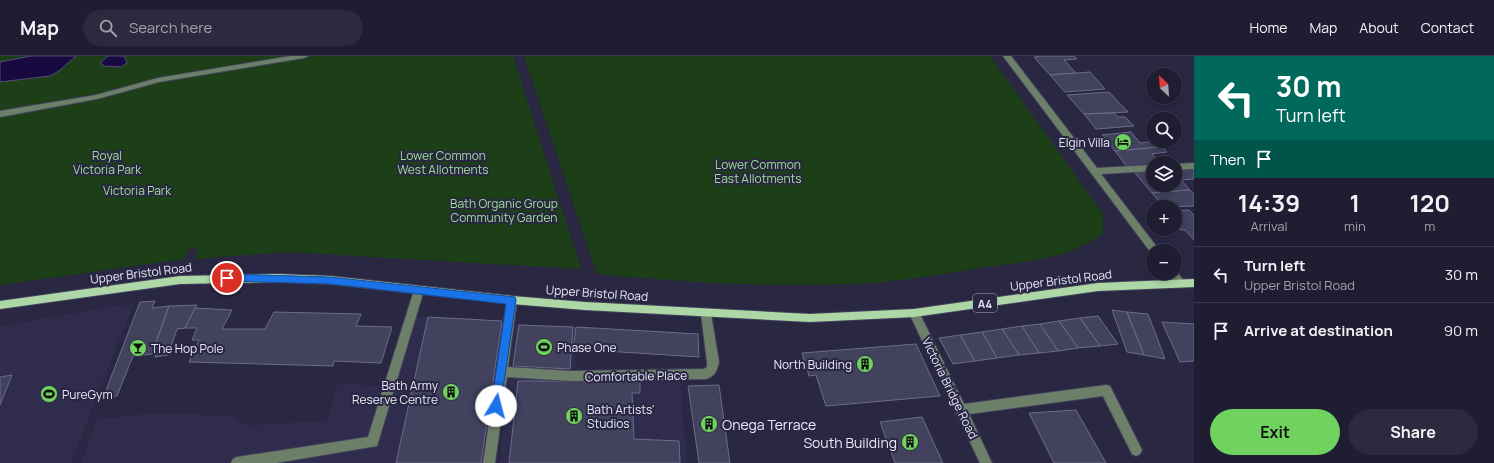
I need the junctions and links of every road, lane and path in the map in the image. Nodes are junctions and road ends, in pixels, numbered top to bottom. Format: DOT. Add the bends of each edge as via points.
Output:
graph roads {
  1 [pos="304,56"];
  2 [pos="1007,56"];
  3 [pos="0,114"];
  4 [pos="1194,166"];
  5 [pos="1182,167"];
  6 [pos="1146,168"];
  7 [pos="1093,171"];
  8 [pos="1150,244"];
  9 [pos="1178,280"];
  10 [pos="1180,283"];
  11 [pos="1194,283"];
  12 [pos="419,290"];
  13 [pos="512,300"];
  14 [pos="0,305"];
  15 [pos="914,313"];
  16 [pos="706,314"];
  17 [pos="502,372"];
  18 [pos="962,410"];
  19 [pos="1136,450"];
  20 [pos="238,463"];
  21 [pos="489,463"];
  22 [pos="986,463"];
  1 -- 3 [label="street" via="158,80 96,97"];
  2 -- 7 [label="street"];
  4 -- 5 [label="street"];
  6 -- 7 [label="street"];
  7 -- 8 [label="street"];
  9 -- 10 [label="street"];
  10 -- 11 [label="main road, Upper Bristol Road / A4"];
  10 -- 15 [label="main road, Upper Bristol Road / A4" via="1098,287"];
  12 -- 13 [label="main road, Upper Bristol Road / A4"];
  12 -- 14 [label="main road, Upper Bristol Road / A4" via="330,280 227,278 144,284"];
  12 -- 20 [label="street" via="373,442"];
  13 -- 16 [label="main road, Upper Bristol Road / A4"];
  13 -- 17 [label="street"];
  15 -- 16 [label="main road, Upper Bristol Road / A4" via="810,318"];
  15 -- 18 [label="street, Victoria Bridge Road"];
  16 -- 17 [label="street, Comfortable Place" via="713,362 712,369 706,374 571,376"];
  17 -- 21 [label="street"];
  18 -- 19 [label="street" via="1106,390"];
  18 -- 22 [label="street, Victoria Bridge Road"];
}
